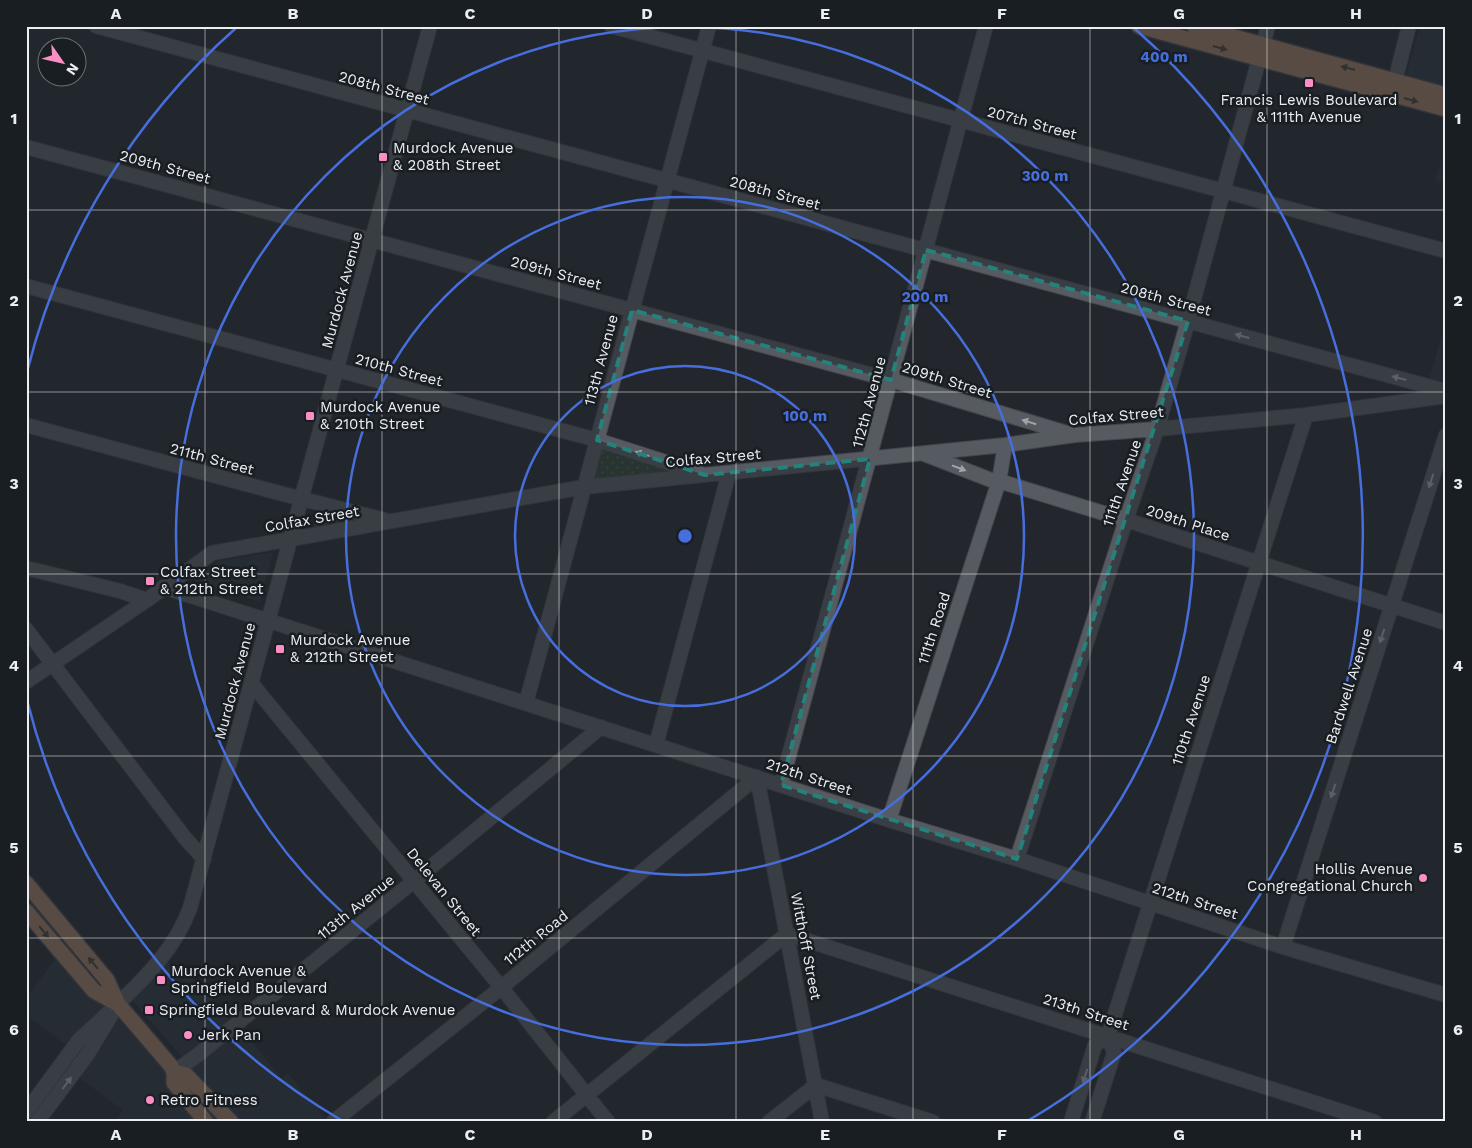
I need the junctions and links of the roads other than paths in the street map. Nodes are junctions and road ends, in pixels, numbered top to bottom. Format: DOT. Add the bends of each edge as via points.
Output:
graph roads {
  1 [pos="96,26"];
  2 [pos="430,26"];
  3 [pos="611,26"];
  4 [pos="709,26"];
  5 [pos="986,26"];
  6 [pos="1139,26"];
  7 [pos="1194,26"];
  8 [pos="1268,26"];
  9 [pos="1409,26"];
  10 [pos="702,51"];
  11 [pos="1262,52"];
  12 [pos="1395,81"];
  13 [pos="1446,95"];
  14 [pos="1446,109"];
  15 [pos="407,111"];
  16 [pos="961,121"];
  17 [pos="26,147"];
  18 [pos="667,181"];
  19 [pos="1223,191"];
  20 [pos="372,240"];
  21 [pos="926,250"];
  22 [pos="1446,252"];
  23 [pos="26,286"];
  24 [pos="632,310"];
  25 [pos="1188,322"];
  26 [pos="337,370"];
  27 [pos="891,380"];
  28 [pos="1446,390"];
  29 [pos="1446,396"];
  30 [pos="1306,415"];
  31 [pos="26,425"];
  32 [pos="1157,429"];
  33 [pos="1446,435"];
  34 [pos="1076,436"];
  35 [pos="596,440"];
  36 [pos="1005,445"];
  37 [pos="920,452"];
  38 [pos="870,458"];
  39 [pos="730,473"];
  40 [pos="705,475"];
  41 [pos="999,481"];
  42 [pos="584,487"];
  43 [pos="301,499"];
  44 [pos="1126,520"];
  45 [pos="390,522"];
  46 [pos="290,539"];
  47 [pos="1259,563"];
  48 [pos="26,568"];
  49 [pos="163,587"];
  50 [pos="147,600"];
  51 [pos="1392,606"];
  52 [pos="268,620"];
  53 [pos="1446,623"];
  54 [pos="26,629"];
  55 [pos="52,664"];
  56 [pos="26,682"];
  57 [pos="252,684"];
  58 [pos="526,703"];
  59 [pos="600,727"];
  60 [pos="656,745"];
  61 [pos="757,777"];
  62 [pos="781,785"];
  63 [pos="889,820"];
  64 [pos="204,859"];
  65 [pos="1017,859"];
  66 [pos="414,881"];
  67 [pos="26,883"];
  68 [pos="1150,904"];
  69 [pos="26,911"];
  70 [pos="787,934"];
  71 [pos="1283,947"];
  72 [pos="501,987"];
  73 [pos="1446,995"];
  74 [pos="118,1004"];
  75 [pos="1108,1036"];
  76 [pos="174,1072"];
  77 [pos="816,1085"];
  78 [pos="586,1095"];
  79 [pos="26,1112"];
  80 [pos="204,1121"];
  81 [pos="38,1122"];
  82 [pos="231,1122"];
  83 [pos="333,1122"];
  84 [pos="553,1122"];
  85 [pos="608,1122"];
  86 [pos="769,1122"];
  87 [pos="822,1122"];
  88 [pos="933,1122"];
  89 [pos="1071,1122"];
  90 [pos="1092,1122"];
  91 [pos="1375,1122"];
  1 -- 15 [label="street, 208th Street"];
  2 -- 15 [label="street, Murdock Avenue"];
  3 -- 10 [label="street, 207th Street"];
  4 -- 10 [label="street, 113th Avenue"];
  5 -- 16 [label="street, 112th Avenue"];
  6 -- 11 [label="main road, one-way"];
  7 -- 11 [label="main road"];
  8 -- 11 [label="street, 111th Avenue"];
  9 -- 12 [label="street"];
  10 -- 16 [label="street, 207th Street"];
  10 -- 18 [label="street, 113th Avenue"];
  12 -- 11 [label="main road, one-way"];
  11 -- 14 [label="main road, one-way"];
  11 -- 19 [label="street, 111th Avenue"];
  12 -- 13 [label="main road"];
  15 -- 18 [label="street, 208th Street"];
  15 -- 20 [label="street, Murdock Avenue"];
  16 -- 19 [label="street, 207th Street"];
  16 -- 21 [label="street, 112th Avenue"];
  17 -- 20 [label="street, 209th Street"];
  18 -- 21 [label="street, 208th Street"];
  18 -- 24 [label="street, 113th Avenue"];
  19 -- 22 [label="street, 207th Street"];
  19 -- 25 [label="street, 111th Avenue"];
  20 -- 24 [label="street, 209th Street"];
  20 -- 26 [label="street, Murdock Avenue"];
  21 -- 25 [label="street, 208th Street"];
  21 -- 27 [label="street, 112th Avenue"];
  23 -- 26 [label="street, 210th Street"];
  24 -- 27 [label="street, 209th Street"];
  24 -- 35 [label="street, 113th Avenue"];
  28 -- 25 [label="street, 208th Street, one-way"];
  25 -- 32 [label="street, 111th Avenue"];
  26 -- 35 [label="street, 210th Street"];
  26 -- 43 [label="street, Murdock Avenue"];
  34 -- 27 [label="street, 209th Street, one-way"];
  27 -- 38 [label="street, 112th Avenue"];
  29 -- 30 [label="street, Colfax Street"];
  30 -- 32 [label="street, Colfax Street"];
  30 -- 47 [label="street, 110th Avenue"];
  31 -- 43 [label="street, 211th Street"];
  32 -- 34 [label="street, Colfax Street"];
  32 -- 44 [label="street, 111th Avenue"];
  33 -- 51 [label="street, Bardwell Avenue, one-way"];
  34 -- 36 [label="street, Colfax Street"];
  40 -- 35 [label="street, 210th Street, one-way"];
  35 -- 42 [label="street, 113th Avenue"];
  36 -- 37 [label="street, Colfax Street"];
  36 -- 41 [label="street, 111th Road"];
  37 -- 38 [label="street, Colfax Street"];
  37 -- 41 [label="street, 209th Place, one-way"];
  38 -- 39 [label="street, Colfax Street"];
  38 -- 62 [label="street, 112th Avenue"];
  39 -- 40 [label="street, Colfax Street"];
  39 -- 60 [label="street"];
  40 -- 42 [label="street, Colfax Street"];
  41 -- 44 [label="street, 209th Place"];
  41 -- 63 [label="street, 111th Road"];
  42 -- 45 [label="street, Colfax Street"];
  42 -- 58 [label="street, 113th Avenue"];
  43 -- 45 [label="street, 211th Street"];
  43 -- 46 [label="street, Murdock Avenue"];
  44 -- 47 [label="street, 209th Place"];
  44 -- 65 [label="street, 111th Avenue"];
  45 -- 46 [label="street, Colfax Street"];
  46 -- 49 [label="street, Colfax Street" via="212,552"];
  46 -- 52 [label="street, Murdock Avenue"];
  47 -- 51 [label="street, 209th Place"];
  47 -- 68 [label="street, 110th Avenue"];
  48 -- 50 [label="street"];
  49 -- 50 [label="street, Colfax Street"];
  49 -- 52 [label="street, 212th Street"];
  50 -- 55 [label="street, Colfax Street"];
  51 -- 53 [label="street, 209th Place"];
  51 -- 71 [label="street, Bardwell Avenue, one-way"];
  52 -- 57 [label="street, Murdock Avenue"];
  52 -- 58 [label="street, 212th Street"];
  54 -- 55 [label="street"];
  55 -- 56 [label="street, Colfax Street"];
  55 -- 64 [label="street"];
  57 -- 64 [label="street, Murdock Avenue"];
  57 -- 66 [label="street, Delevan Street"];
  58 -- 59 [label="street, 212th Street"];
  59 -- 60 [label="street, 212th Street"];
  59 -- 66 [label="street, 113th Avenue"];
  60 -- 61 [label="street, 212th Street"];
  61 -- 62 [label="street, 212th Street"];
  61 -- 70 [label="street, Witthoff Street"];
  61 -- 72 [label="street, 112th Road"];
  62 -- 63 [label="street, 212th Street"];
  63 -- 65 [label="street, 212th Street"];
  64 -- 74 [label="street, Murdock Avenue" via="186,919 175,940 149,973"];
  65 -- 68 [label="street, 212th Street"];
  66 -- 72 [label="street, Delevan Street"];
  66 -- 76 [label="street, 113th Avenue"];
  74 -- 67 [label="main road, one-way" via="107,980"];
  68 -- 71 [label="street, 212th Street"];
  68 -- 75 [label="street, 110th Avenue"];
  69 -- 74 [label="main road, one-way" via="94,990"];
  70 -- 75 [label="street, 213th Street"];
  70 -- 77 [label="street, Witthoff Street"];
  70 -- 78 [label="street"];
  71 -- 73 [label="street, 212th Street"];
  72 -- 78 [label="street, Delevan Street"];
  72 -- 83 [label="street, 112th Road"];
  74 -- 76 [label="main road"];
  74 -- 79 [label="street, Murdock Avenue" via="79,1040"];
  81 -- 74 [label="street, Murdock Avenue, one-way" via="87,1055"];
  75 -- 89 [label="street, 110th Avenue, one-way" via="1095,1044"];
  75 -- 90 [label="street, 110th Avenue" via="1114,1052"];
  75 -- 91 [label="street, 213th Street"];
  76 -- 80 [label="main road" via="174,1083"];
  76 -- 82 [label="main road" via="186,1075"];
  77 -- 86 [label="street"];
  77 -- 87 [label="street, Witthoff Street"];
  77 -- 88 [label="street"];
  78 -- 84 [label="street"];
  78 -- 85 [label="street, Delevan Street"];
}
